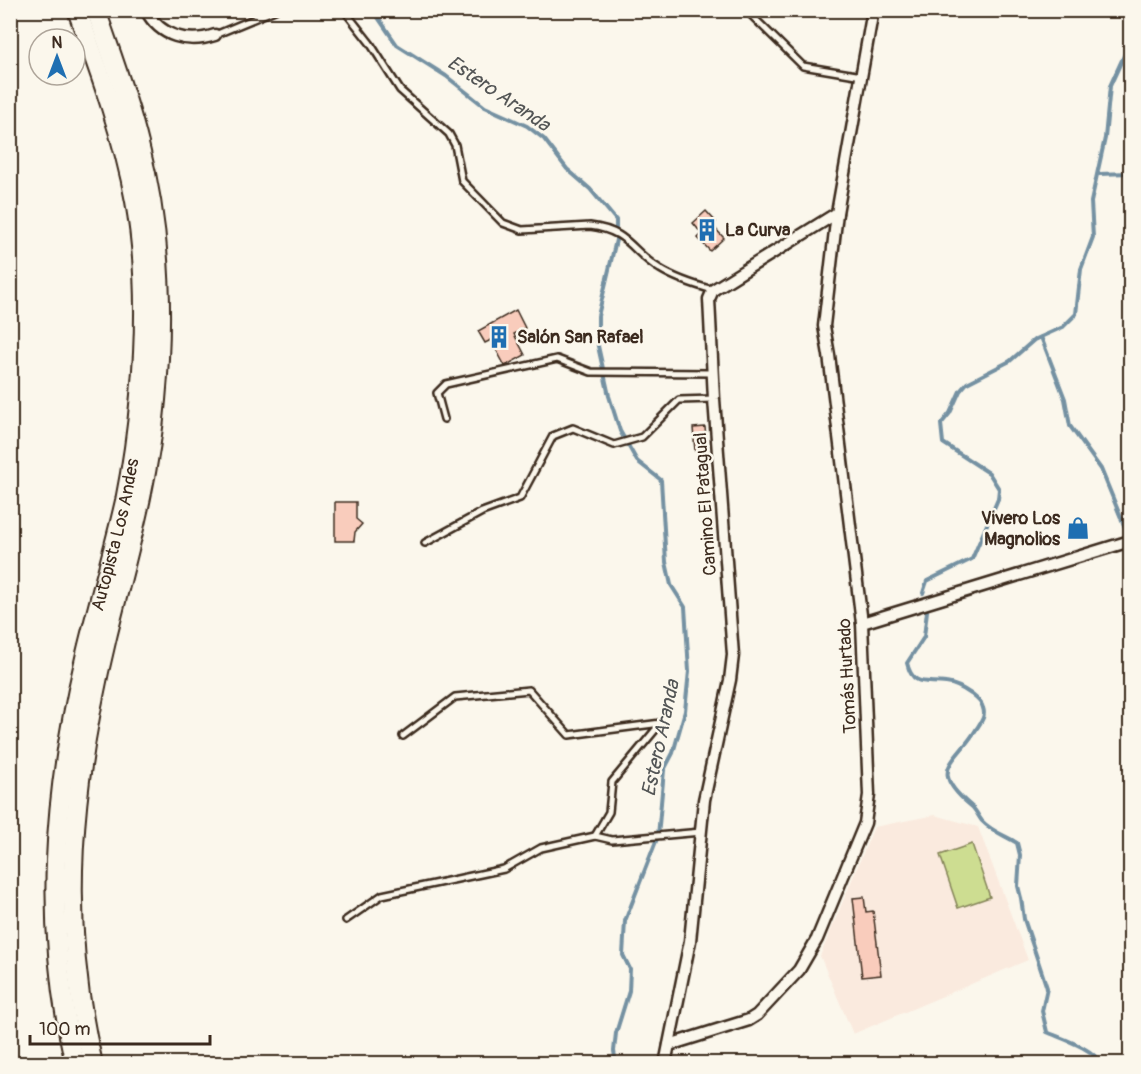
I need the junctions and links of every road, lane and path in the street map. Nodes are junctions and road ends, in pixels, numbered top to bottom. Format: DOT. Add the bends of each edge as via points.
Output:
graph roads {
  1 [pos="77,10"];
  2 [pos="96,10"];
  3 [pos="146,10"];
  4 [pos="274,10"];
  5 [pos="344,10"];
  6 [pos="746,10"];
  7 [pos="873,10"];
  8 [pos="215,34"];
  9 [pos="862,76"];
  10 [pos="837,213"];
  11 [pos="712,290"];
  12 [pos="713,373"];
  13 [pos="714,399"];
  14 [pos="444,418"];
  15 [pos="1131,541"];
  16 [pos="425,543"];
  17 [pos="862,623"];
  18 [pos="403,736"];
  19 [pos="701,832"];
  20 [pos="595,836"];
  21 [pos="346,920"];
  22 [pos="669,1045"];
  23 [pos="75,1064"];
  24 [pos="93,1064"];
  25 [pos="665,1064"];
  1 -- 23 [label="highway, Autopista Los Andes" via="108,97 130,180 139,227 144,315 130,474 77,694 56,841 56,945"];
  2 -- 24 [label="highway, Autopista Los Andes" via="125,94 144,166 156,232 160,316 156,399 145,479 91,711 74,829 73,936"];
  3 -- 8 [label="street" via="162,29 179,37 197,39"];
  4 -- 8 [label="lane"];
  5 -- 11 [label="lane" via="400,90 449,134 462,180 503,223 522,230 590,226 619,234 659,269"];
  6 -- 9 [label="lane" via="803,66"];
  7 -- 9 [label="street"];
  9 -- 10 [label="street"];
  10 -- 11 [label="street"];
  10 -- 17 [label="street, Tomás Hurtado" via="824,326"];
  11 -- 12 [label="street, Camino El Patagual" via="709,299"];
  12 -- 13 [label="street, Camino El Patagual"];
  12 -- 14 [label="lane" via="591,372 557,359 446,384 437,393"];
  13 -- 16 [label="lane" via="680,400 642,437 614,445 573,428 553,436 520,498 482,512"];
  13 -- 19 [label="street, Camino El Patagual" via="733,655"];
  15 -- 17 [label="street"];
  17 -- 22 [label="street, Tomás Hurtado" via="869,795 865,823 817,939 799,970 757,1015 737,1025"];
  18 -- 20 [label="lane" via="455,697 529,690 569,735 662,723 612,782 609,812"];
  19 -- 20 [label="lane" via="612,840"];
  19 -- 22 [label="street, Camino El Patagual" via="690,941"];
  20 -- 21 [label="lane" via="541,848 504,869 382,895"];
  22 -- 25 [label="street, Camino El Patagual"];
}
